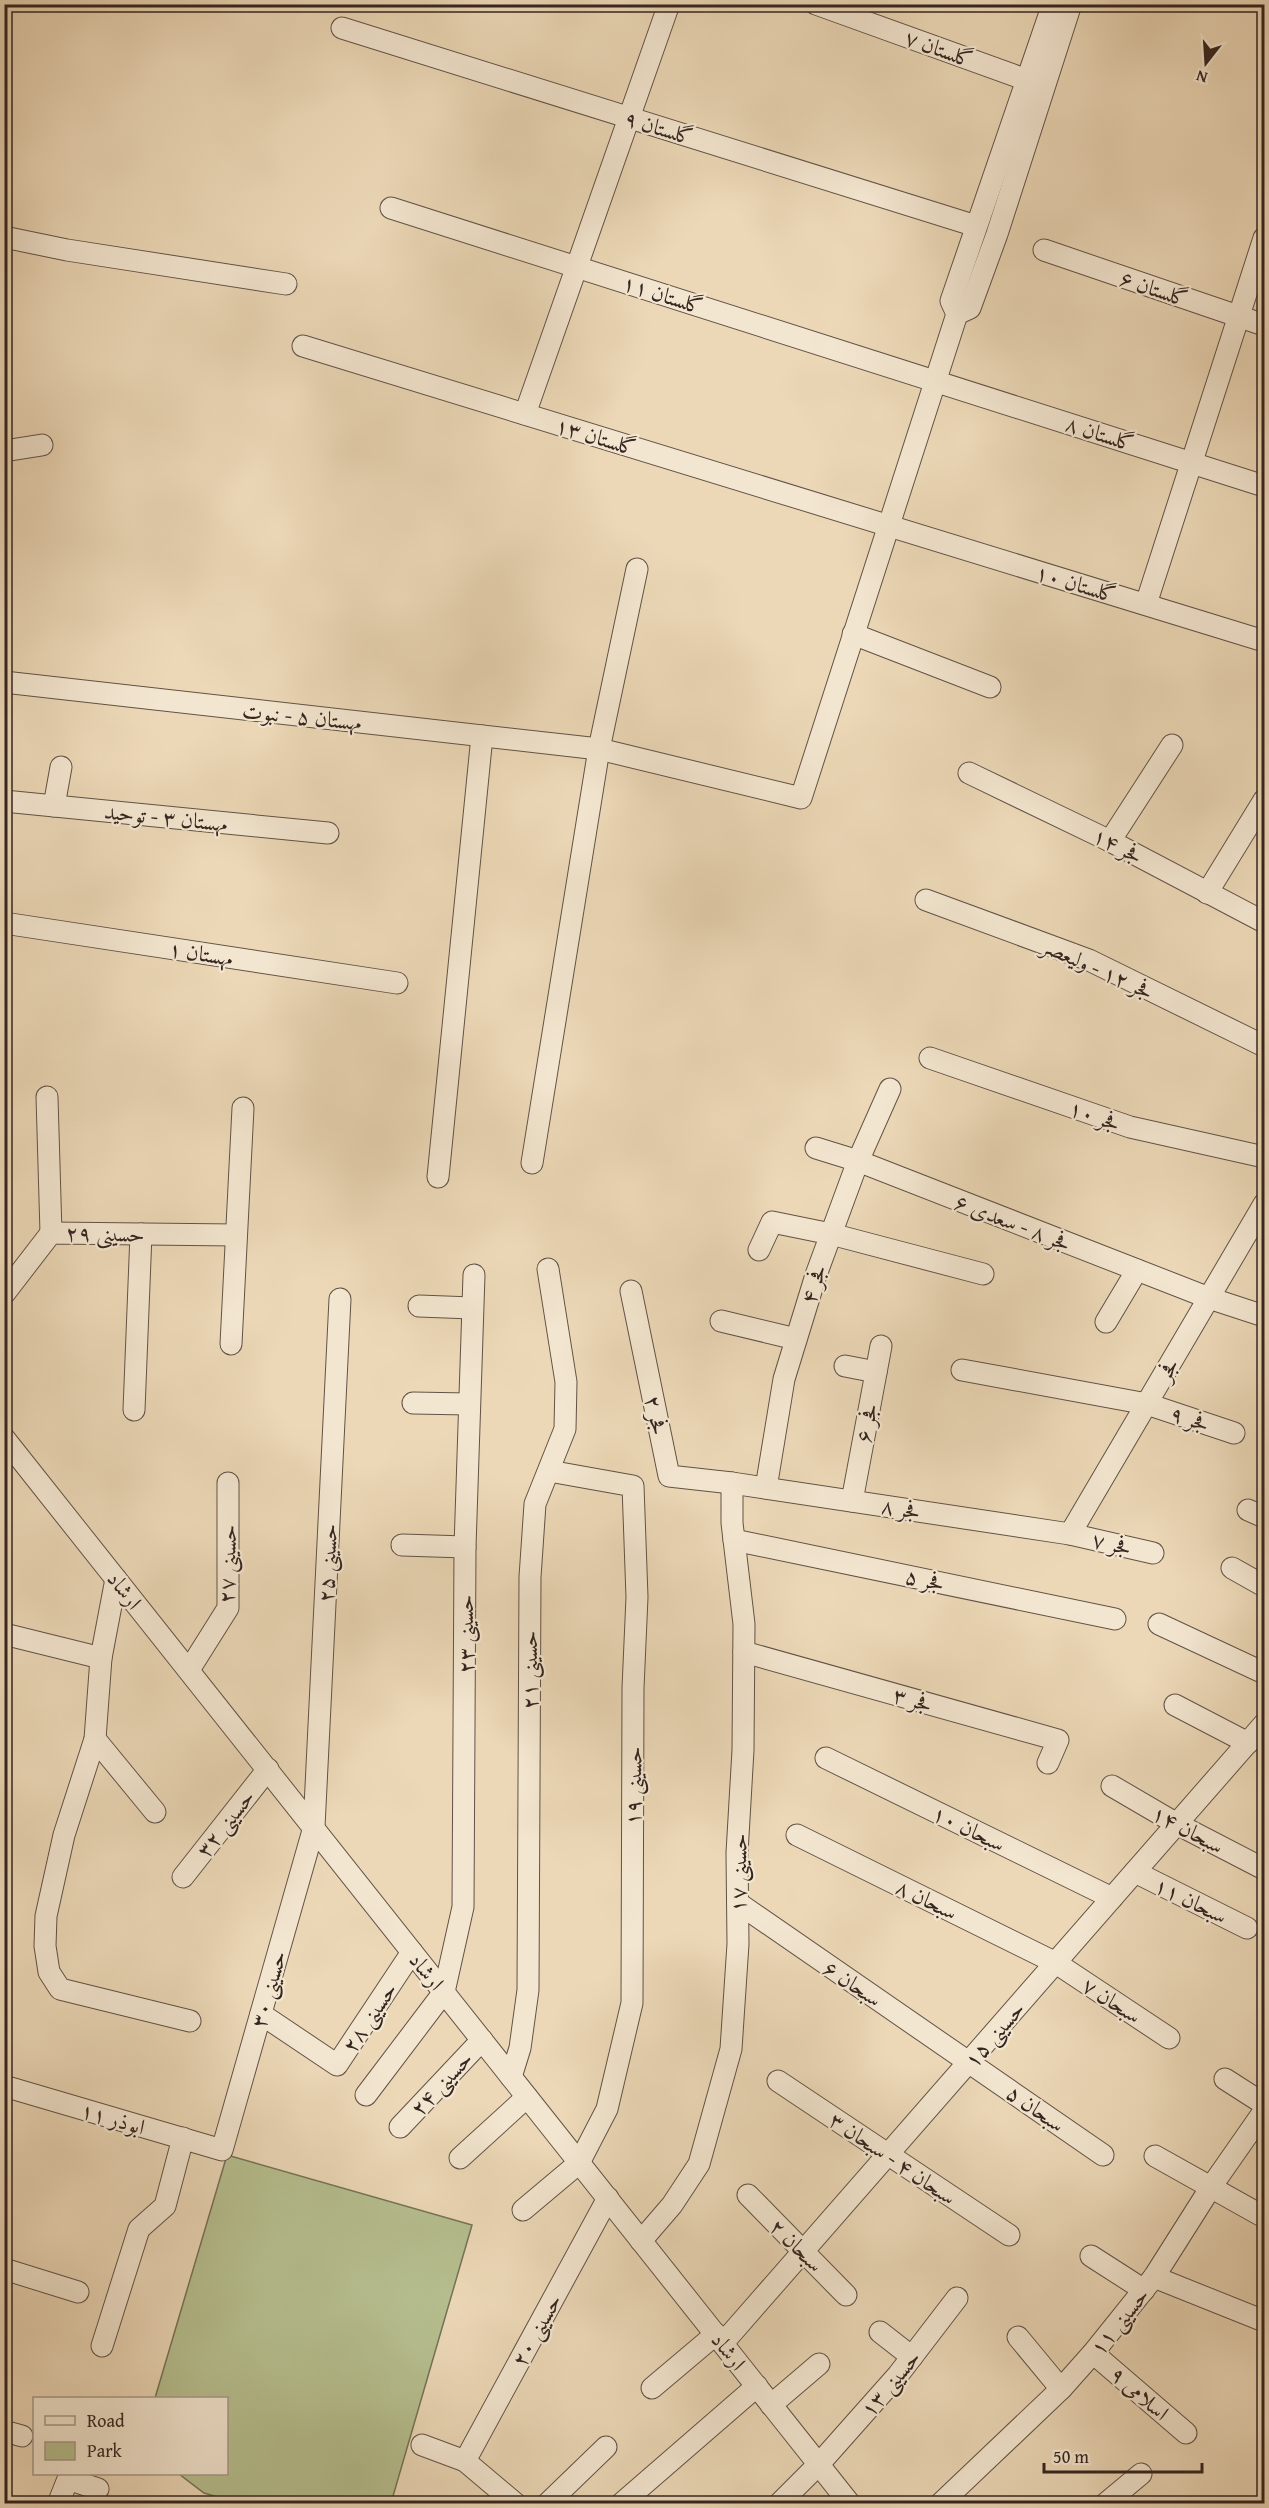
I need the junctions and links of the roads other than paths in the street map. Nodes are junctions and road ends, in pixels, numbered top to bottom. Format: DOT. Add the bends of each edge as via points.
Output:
graph roads {
  1 [pos="669,4"];
  2 [pos="816,4"];
  3 [pos="1053,4"];
  4 [pos="1071,4"];
  5 [pos="342,28"];
  6 [pos="1027,80"];
  7 [pos="629,118"];
  8 [pos="391,208"];
  9 [pos="976,226"];
  10 [pos="4,237"];
  11 [pos="1264,238"];
  12 [pos="1044,250"];
  13 [pos="577,267"];
  14 [pos="286,284"];
  15 [pos="957,314"];
  16 [pos="1239,316"];
  17 [pos="1264,325"];
  18 [pos="303,346"];
  19 [pos="935,381"];
  20 [pos="525,414"];
  21 [pos="42,445"];
  22 [pos="4,452"];
  23 [pos="1192,463"];
  24 [pos="1264,486"];
  25 [pos="888,525"];
  26 [pos="637,569"];
  27 [pos="1146,604"];
  28 [pos="853,634"];
  29 [pos="1264,641"];
  30 [pos="4,682"];
  31 [pos="990,687"];
  32 [pos="482,736"];
  33 [pos="1172,745"];
  34 [pos="600,749"];
  35 [pos="61,767"];
  36 [pos="969,773"];
  37 [pos="4,801"];
  38 [pos="1264,801"];
  39 [pos="54,806"];
  40 [pos="328,833"];
  41 [pos="1110,840"];
  42 [pos="1207,893"];
  43 [pos="926,900"];
  44 [pos="1264,922"];
  45 [pos="4,923"];
  46 [pos="397,983"];
  47 [pos="1264,1046"];
  48 [pos="930,1058"];
  49 [pos="890,1089"];
  50 [pos="47,1097"];
  51 [pos="243,1108"];
  52 [pos="816,1148"];
  53 [pos="1264,1157"];
  54 [pos="858,1161"];
  55 [pos="532,1163"];
  56 [pos="438,1177"];
  57 [pos="1264,1204"];
  58 [pos="51,1233"];
  59 [pos="141,1234"];
  60 [pos="831,1234"];
  61 [pos="237,1235"];
  62 [pos="759,1250"];
  63 [pos="548,1269"];
  64 [pos="1137,1270"];
  65 [pos="983,1274"];
  66 [pos="474,1275"];
  67 [pos="630,1292"];
  68 [pos="4,1293"];
  69 [pos="340,1299"];
  70 [pos="1209,1299"];
  71 [pos="419,1306"];
  72 [pos="472,1308"];
  73 [pos="1264,1316"];
  74 [pos="721,1321"];
  75 [pos="1106,1323"];
  76 [pos="796,1339"];
  77 [pos="231,1344"];
  78 [pos="881,1346"];
  79 [pos="845,1366"];
  80 [pos="962,1370"];
  81 [pos="876,1372"];
  82 [pos="413,1403"];
  83 [pos="468,1404"];
  84 [pos="1147,1404"];
  85 [pos="134,1410"];
  86 [pos="1234,1433"];
  87 [pos="4,1438"];
  88 [pos="549,1471"];
  89 [pos="228,1483"];
  90 [pos="732,1483"];
  91 [pos="766,1488"];
  92 [pos="852,1501"];
  93 [pos="1070,1534"];
  94 [pos="734,1540"];
  95 [pos="402,1545"];
  96 [pos="465,1546"];
  97 [pos="1153,1553"];
  98 [pos="1232,1568"];
  99 [pos="116,1579"];
  100 [pos="1264,1586"];
  101 [pos="1115,1618"];
  102 [pos="1159,1624"];
  103 [pos="4,1634"];
  104 [pos="744,1652"];
  105 [pos="101,1658"];
  106 [pos="189,1670"];
  107 [pos="1264,1673"];
  108 [pos="1175,1705"];
  109 [pos="1264,1724"];
  110 [pos="94,1739"];
  111 [pos="1248,1743"];
  112 [pos="826,1758"];
  113 [pos="1048,1762"];
  114 [pos="268,1769"];
  115 [pos="1112,1786"];
  116 [pos="155,1812"];
  117 [pos="1177,1824"];
  118 [pos="314,1827"];
  119 [pos="797,1835"];
  120 [pos="1264,1869"];
  121 [pos="1135,1872"];
  122 [pos="183,1876"];
  123 [pos="1112,1898"];
  124 [pos="738,1904"];
  125 [pos="1247,1928"];
  126 [pos="412,1952"];
  127 [pos="1056,1963"];
  128 [pos="444,1992"];
  129 [pos="261,2014"];
  130 [pos="190,2021"];
  131 [pos="1169,2038"];
  132 [pos="482,2040"];
  133 [pos="969,2062"];
  134 [pos="512,2077"];
  135 [pos="1225,2079"];
  136 [pos="778,2081"];
  137 [pos="4,2086"];
  138 [pos="366,2095"];
  139 [pos="527,2097"];
  140 [pos="1264,2104"];
  141 [pos="1264,2111"];
  142 [pos="400,2127"];
  143 [pos="183,2138"];
  144 [pos="222,2150"];
  145 [pos="887,2155"];
  146 [pos="1103,2155"];
  147 [pos="1155,2156"];
  148 [pos="460,2158"];
  149 [pos="579,2163"];
  150 [pos="1211,2187"];
  151 [pos="748,2195"];
  152 [pos="608,2198"];
  153 [pos="523,2210"];
  154 [pos="1264,2217"];
  155 [pos="1009,2235"];
  156 [pos="641,2241"];
  157 [pos="804,2251"];
  158 [pos="1091,2256"];
  159 [pos="4,2270"];
  160 [pos="1149,2284"];
  161 [pos="78,2292"];
  162 [pos="846,2295"];
  163 [pos="957,2298"];
  164 [pos="1264,2320"];
  165 [pos="880,2332"];
  166 [pos="1018,2337"];
  167 [pos="719,2339"];
  168 [pos="102,2346"];
  169 [pos="1093,2353"];
  170 [pos="912,2357"];
  171 [pos="819,2364"];
  172 [pos="757,2386"];
  173 [pos="652,2388"];
  174 [pos="1061,2389"];
  175 [pos="771,2405"];
  176 [pos="1186,2433"];
  177 [pos="422,2445"];
  178 [pos="606,2447"];
  179 [pos="465,2461"];
  180 [pos="819,2464"];
  181 [pos="1141,2474"];
  182 [pos="98,2489"];
  183 [pos="58,2504"];
  184 [pos="516,2504"];
  185 [pos="548,2504"];
  186 [pos="621,2504"];
  187 [pos="779,2504"];
  188 [pos="850,2504"];
  189 [pos="940,2504"];
  190 [pos="1105,2504"];
  1 -- 7 [label="street"];
  2 -- 6 [label="street, گلستان ۷"];
  3 -- 6 [label="street"];
  4 -- 15 [label="street" via="970,308"];
  5 -- 7 [label="street, گلستان ۹"];
  6 -- 9 [label="street"];
  7 -- 9 [label="street, گلستان ۹"];
  7 -- 13 [label="street"];
  8 -- 13 [label="street, گلستان ۱۱"];
  9 -- 15 [label="street" via="951,301"];
  10 -- 14 [label="street"];
  11 -- 16 [label="street"];
  12 -- 16 [label="street, گلستان ۶"];
  13 -- 19 [label="street, گلستان ۱۱"];
  13 -- 20 [label="street"];
  15 -- 19 [label="street"];
  16 -- 17 [label="street, گلستان ۶"];
  16 -- 23 [label="street"];
  18 -- 20 [label="street, گلستان ۱۳"];
  19 -- 23 [label="street, گلستان ۸"];
  19 -- 25 [label="street"];
  20 -- 25 [label="street, گلستان ۱۳"];
  21 -- 22 [label="street"];
  23 -- 24 [label="street, گلستان ۸"];
  23 -- 27 [label="street"];
  25 -- 27 [label="street, گلستان ۱۰"];
  25 -- 28 [label="street"];
  26 -- 34 [label="street"];
  27 -- 29 [label="street, گلستان ۱۰"];
  28 -- 31 [label="street"];
  28 -- 34 [label="street, مهستان ۵ - نبوت" via="801,798"];
  30 -- 32 [label="street, مهستان ۵ - نبوت"];
  32 -- 34 [label="street, مهستان ۵ - نبوت"];
  32 -- 56 [label="street"];
  33 -- 41 [label="street"];
  34 -- 55 [label="street"];
  35 -- 39 [label="street"];
  36 -- 41 [label="street, فجر ۱۴"];
  37 -- 39 [label="street, مهستان ۳ - توحید"];
  38 -- 42 [label="street"];
  39 -- 40 [label="street, مهستان ۳ - توحید"];
  41 -- 42 [label="street, فجر ۱۴"];
  42 -- 44 [label="street, فجر ۱۴"];
  43 -- 47 [label="street, فجر ۱۲ - ولیعصر" via="1089,960"];
  45 -- 46 [label="street, مهستان ۱"];
  48 -- 53 [label="street, فجر ۱۰" via="1130,1127"];
  49 -- 54 [label="street, فجر ۴"];
  50 -- 58 [label="street"];
  51 -- 61 [label="street"];
  52 -- 54 [label="street, فجر ۸ - سعدی ۶"];
  54 -- 60 [label="street, فجر ۴"];
  54 -- 64 [label="street, فجر ۸ - سعدی ۶"];
  57 -- 70 [label="street, فجر"];
  58 -- 59 [label="street, حسینی ۲۹"];
  58 -- 68 [label="street, حسینی ۲۹"];
  59 -- 61 [label="street, حسینی ۲۹"];
  59 -- 85 [label="street"];
  60 -- 62 [label="street" via="772,1222"];
  60 -- 65 [label="street"];
  60 -- 76 [label="street, فجر ۴"];
  61 -- 77 [label="street"];
  63 -- 88 [label="street, حسینی ۲۱" via="566,1382 565,1429"];
  64 -- 70 [label="street, فجر ۸ - سعدی ۶"];
  64 -- 75 [label="street"];
  66 -- 72 [label="street, حسینی ۲۳"];
  67 -- 90 [label="street, فجر ۲" via="669,1476"];
  69 -- 118 [label="street, حسینی ۲۵"];
  70 -- 73 [label="street, فجر ۸ - سعدی ۶"];
  70 -- 84 [label="street, فجر"];
  71 -- 72 [label="street"];
  72 -- 83 [label="street, حسینی ۲۳"];
  74 -- 76 [label="street"];
  76 -- 91 [label="street, فجر ۴" via="784,1379"];
  78 -- 81 [label="street, فجر ۶"];
  79 -- 81 [label="street"];
  80 -- 84 [label="street, فجر ۹"];
  81 -- 92 [label="street, فجر ۶"];
  82 -- 83 [label="street"];
  83 -- 96 [label="street, حسینی ۲۳"];
  84 -- 86 [label="street, فجر ۹"];
  84 -- 93 [label="street, فجر"];
  87 -- 99 [label="street, ارشاد"];
  88 -- 134 [label="street, حسینی ۲۱" via="535,1504 530,1566 528,1990"];
  88 -- 149 [label="street, حسینی ۱۹" via="633,1485 637,1597 632,2003 608,2109"];
  89 -- 106 [label="street, حسینی ۲۷" via="228,1608"];
  90 -- 91 [label="street, فجر ۸"];
  90 -- 94 [label="street, حسینی ۱۷"];
  91 -- 92 [label="street, فجر ۸"];
  92 -- 93 [label="street, فجر ۸"];
  93 -- 97 [label="street, فجر ۷"];
  94 -- 101 [label="street, فجر ۵"];
  94 -- 104 [label="street, حسینی ۱۷"];
  95 -- 96 [label="street"];
  96 -- 128 [label="street, حسینی ۲۳" via="464,1907"];
  98 -- 100 [label="street"];
  99 -- 105 [label="street"];
  99 -- 106 [label="street, ارشاد"];
  102 -- 107 [label="street"];
  103 -- 105 [label="street"];
  104 -- 113 [label="street, فجر ۳" via="1058,1740"];
  104 -- 124 [label="street, حسینی ۱۷"];
  105 -- 110 [label="street"];
  106 -- 114 [label="street, ارشاد"];
  108 -- 111 [label="street"];
  109 -- 111 [label="street, حسینی ۱۵"];
  110 -- 116 [label="street"];
  110 -- 130 [label="street" via="64,1835 46,1916 49,1972 60,1989"];
  111 -- 117 [label="street, حسینی ۱۵"];
  112 -- 123 [label="street, سبحان ۱۰"];
  114 -- 118 [label="street, ارشاد"];
  114 -- 122 [label="street, حسینی ۳۲"];
  115 -- 117 [label="street, سبحان ۱۴"];
  117 -- 120 [label="street, سبحان ۱۴"];
  117 -- 121 [label="street, حسینی ۱۵"];
  118 -- 126 [label="street, ارشاد"];
  118 -- 129 [label="street, حسینی ۳۰"];
  119 -- 127 [label="street, سبحان ۸"];
  121 -- 123 [label="street, حسینی ۱۵"];
  121 -- 125 [label="street, سبحان ۱۱"];
  123 -- 127 [label="street, حسینی ۱۵"];
  124 -- 133 [label="street, سبحان ۶"];
  124 -- 156 [label="street, حسینی ۱۷" via="730,2049 699,2164 672,2205"];
  126 -- 128 [label="street, ارشاد"];
  126 -- 129 [label="street, حسینی ۲۸" via="337,2065"];
  127 -- 131 [label="street, سبحان ۷"];
  127 -- 133 [label="street, حسینی ۱۵"];
  128 -- 132 [label="street, ارشاد"];
  128 -- 138 [label="street"];
  129 -- 144 [label="street, حسینی ۳۰"];
  132 -- 134 [label="street, ارشاد"];
  132 -- 142 [label="street, حسینی ۲۴"];
  133 -- 145 [label="street, حسینی ۱۵"];
  133 -- 146 [label="street, سبحان ۵"];
  134 -- 139 [label="street, ارشاد"];
  135 -- 140 [label="street"];
  136 -- 145 [label="street, سبحان ۴ - سبحان ۳"];
  137 -- 143 [label="street, ابوذر ۱۱"];
  139 -- 148 [label="street"];
  139 -- 149 [label="street, ارشاد"];
  141 -- 150 [label="street, حسینی ۱۱"];
  143 -- 144 [label="street, ابوذر ۱۱"];
  143 -- 168 [label="street" via="165,2206 139,2229"];
  145 -- 155 [label="street, سبحان ۴ - سبحان ۳"];
  145 -- 157 [label="street, حسینی ۱۵"];
  147 -- 150 [label="street"];
  149 -- 152 [label="street, ارشاد"];
  149 -- 153 [label="street"];
  150 -- 154 [label="street"];
  150 -- 160 [label="street, حسینی ۱۱"];
  151 -- 157 [label="street, سبحان ۲"];
  152 -- 156 [label="street, ارشاد"];
  152 -- 179 [label="street, حسینی ۲۰"];
  156 -- 167 [label="street, ارشاد"];
  157 -- 162 [label="street, سبحان ۲"];
  157 -- 167 [label="street, حسینی ۱۵"];
  158 -- 160 [label="street"];
  159 -- 161 [label="street"];
  160 -- 164 [label="street"];
  160 -- 169 [label="street, حسینی ۱۱"];
  163 -- 170 [label="street, حسینی ۱۳"];
  165 -- 170 [label="street"];
  166 -- 174 [label="street"];
  167 -- 172 [label="street, ارشاد"];
  167 -- 173 [label="street, حسینی ۱۵"];
  169 -- 174 [label="street, حسینی ۱۱"];
  169 -- 176 [label="street, اسلامی ۹"];
  170 -- 180 [label="street, حسینی ۱۳"];
  171 -- 175 [label="street"];
  172 -- 175 [label="street, ارشاد"];
  172 -- 186 [label="street"];
  174 -- 189 [label="street, حسینی ۱۱"];
  175 -- 180 [label="street, ارشاد"];
  177 -- 179 [label="street"];
  178 -- 185 [label="street"];
  179 -- 184 [label="street"];
  180 -- 187 [label="street, حسینی ۱۳"];
  180 -- 188 [label="street, ارشاد"];
  181 -- 190 [label="street"];
  182 -- 183 [label="street" via="68,2479"];
}
